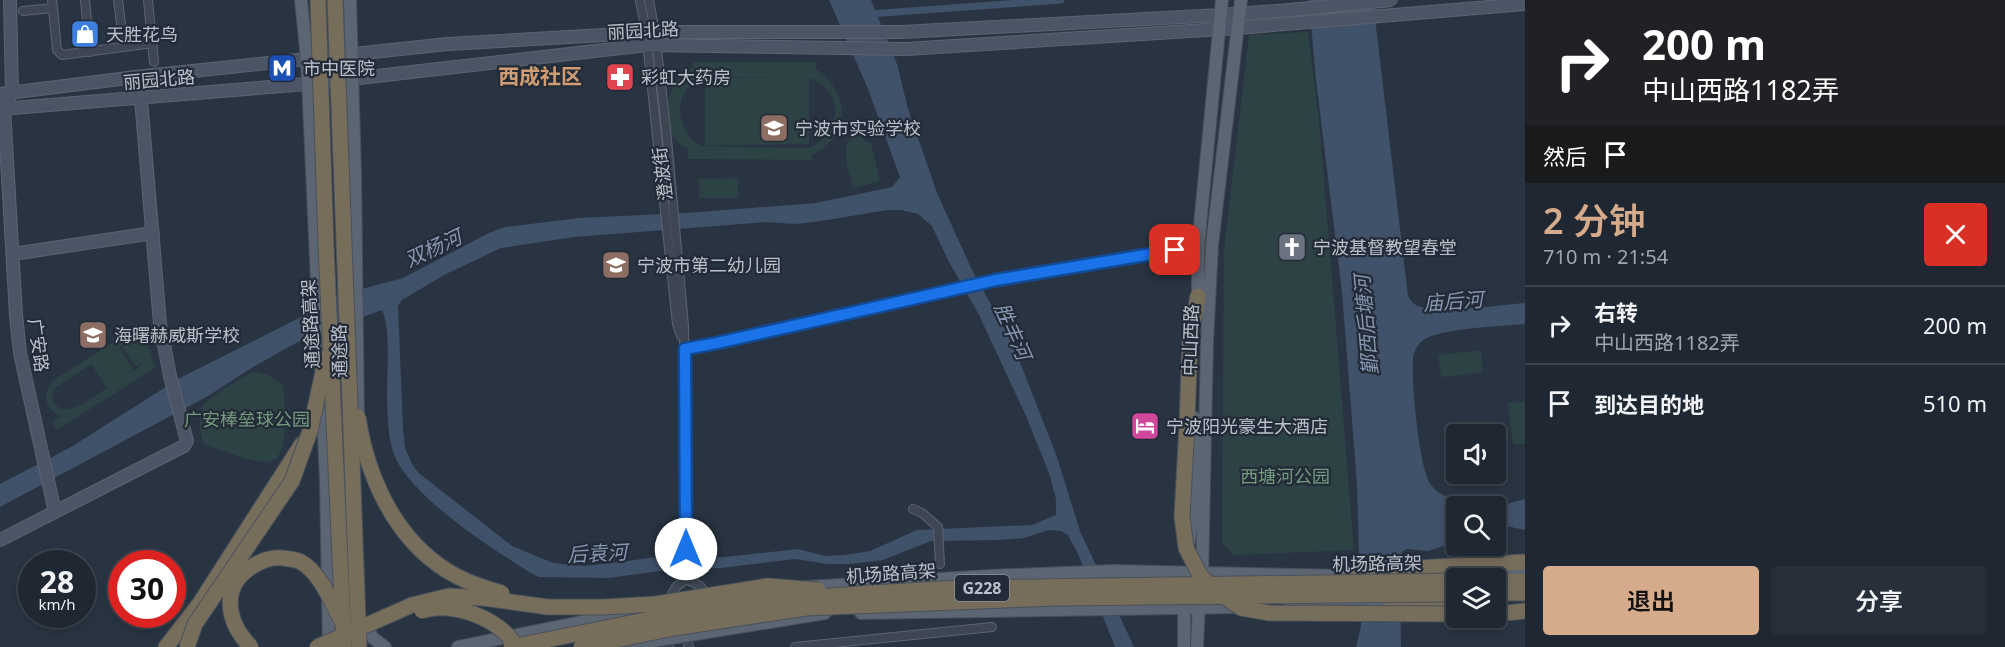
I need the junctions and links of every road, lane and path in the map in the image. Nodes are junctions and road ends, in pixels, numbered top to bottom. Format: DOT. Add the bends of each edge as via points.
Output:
graph roads {
  1 [pos="10,0"];
  2 [pos="85,0"];
  3 [pos="118,0"];
  4 [pos="148,0"];
  5 [pos="301,0"];
  6 [pos="318,0"];
  7 [pos="335,0"];
  8 [pos="340,0"];
  9 [pos="350,0"];
  10 [pos="640,0"];
  11 [pos="649,0"];
  12 [pos="1222,0"];
  13 [pos="1241,0"];
  14 [pos="1392,0"];
  15 [pos="52,4"];
  16 [pos="1525,4"];
  17 [pos="23,11"];
  18 [pos="1240,14"];
  19 [pos="1219,22"];
  20 [pos="1238,28"];
  21 [pos="651,39"];
  22 [pos="337,42"];
  23 [pos="153,43"];
  24 [pos="124,47"];
  25 [pos="90,52"];
  26 [pos="351,54"];
  27 [pos="307,58"];
  28 [pos="154,63"];
  29 [pos="353,80"];
  30 [pos="307,84"];
  31 [pos="6,93"];
  32 [pos="141,99"];
  33 [pos="1,106"];
  34 [pos="153,233"];
  35 [pos="1198,246"];
  36 [pos="12,254"];
  37 [pos="1198,296"];
  38 [pos="325,336"];
  39 [pos="685,349"];
  40 [pos="348,381"];
  41 [pos="310,431"];
  42 [pos="913,509"];
  43 [pos="55,512"];
  44 [pos="0,540"];
  45 [pos="1525,562"];
  46 [pos="940,564"];
  47 [pos="1186,572"];
  48 [pos="1202,572"];
  49 [pos="1525,572"];
  50 [pos="1349,576"];
  51 [pos="686,578"];
  52 [pos="1525,580"];
  53 [pos="1446,581"];
  54 [pos="1506,581"];
  55 [pos="870,593"];
  56 [pos="1506,593"];
  57 [pos="1525,593"];
  58 [pos="1446,594"];
  59 [pos="1525,597"];
  60 [pos="711,598"];
  61 [pos="1506,598"];
  62 [pos="1446,600"];
  63 [pos="1525,603"];
  64 [pos="667,604"];
  65 [pos="1506,604"];
  66 [pos="1446,605"];
  67 [pos="1293,606"];
  68 [pos="548,607"];
  69 [pos="1184,608"];
  70 [pos="1198,608"];
  71 [pos="1525,611"];
  72 [pos="1506,613"];
  73 [pos="1446,614"];
  74 [pos="732,619"];
  75 [pos="363,623"];
  76 [pos="343,625"];
  77 [pos="992,627"];
  78 [pos="655,640"];
  79 [pos="687,641"];
  80 [pos="166,647"];
  81 [pos="187,647"];
  82 [pos="251,647"];
  83 [pos="317,647"];
  84 [pos="329,647"];
  85 [pos="342,647"];
  86 [pos="359,647"];
  87 [pos="364,647"];
  88 [pos="384,647"];
  89 [pos="458,647"];
  90 [pos="514,647"];
  91 [pos="581,647"];
  92 [pos="617,647"];
  93 [pos="634,647"];
  94 [pos="669,647"];
  95 [pos="795,647"];
  96 [pos="1184,647"];
  97 [pos="1197,647"];
  1 -- 31 [label="main road, 广安路"];
  2 -- 25 [label="street"];
  3 -- 24 [label="street"];
  4 -- 23 [label="street"];
  5 -- 27 [label="main road, 通途路"];
  6 -- 38 [label="highway, 通途路高架, bridge"];
  7 -- 22 [label="highway, 通途路高架, bridge"];
  8 -- 22 [label="highway, bridge"];
  9 -- 26 [label="main road, 通途路"];
  10 -- 21 [label="street, 澄波街"];
  11 -- 21 [label="street, 澄波街"];
  12 -- 19 [label="main road, 中山西路"];
  13 -- 18 [label="main road, 中山西路"];
  14 -- 18 [label="main road, 丽园北路, bridge"];
  15 -- 17 [label="street"];
  15 -- 25 [label="street" via="59,54"];
  16 -- 20 [label="main road, 丽园北路"];
  18 -- 19 [label="main road, 丽园北路"];
  18 -- 20 [label="main road, 中山西路"];
  19 -- 20 [label="main road, 丽园北路"];
  19 -- 21 [label="main road, 丽园北路"];
  19 -- 21 [label="main road, 丽园北路" via="906,49"];
  19 -- 35 [label="main road, 中山西路"];
  20 -- 48 [label="main road, 中山西路" via="1212,245"];
  21 -- 26 [label="main road, 丽园北路" via="448,44"];
  21 -- 29 [label="main road, 丽园北路"];
  21 -- 39 [label="street, 澄波街"];
  22 -- 40 [label="highway, 通途路高架, bridge"];
  23 -- 24 [label="street"];
  23 -- 28 [label="street"];
  24 -- 25 [label="street"];
  26 -- 27 [label="main road, 丽园北路"];
  26 -- 29 [label="main road, 通途路"];
  27 -- 30 [label="main road, 通途路"];
  27 -- 31 [label="main road, 丽园北路"];
  29 -- 30 [label="main road, 丽园北路"];
  29 -- 75 [label="main road, 通途路"];
  30 -- 32 [label="main road, 丽园北路"];
  30 -- 38 [label="main road, 通途路" via="318,304"];
  31 -- 33 [label="main road, 广安路"];
  32 -- 33 [label="main road, 丽园北路"];
  32 -- 34 [label="main road"];
  33 -- 36 [label="main road, 广安路"];
  34 -- 36 [label="main road"];
  34 -- 43 [label="main road" via="160,324 187,441"];
  35 -- 37 [label="main road, 中山西路"];
  35 -- 39 [label="street" via="996,280"];
  36 -- 43 [label="main road, 广安路" via="20,353"];
  37 -- 47 [label="main road, 中山西路" via="1192,520"];
  37 -- 73 [label="highway, bridge" via="1190,337 1182,516 1186,548 1200,575 1241,608 1269,613"];
  38 -- 41 [label="highway, bridge"];
  38 -- 76 [label="highway, 通途路高架, bridge"];
  38 -- 84 [label="main road, 通途路"];
  39 -- 51 [label="street, 澄波街"];
  40 -- 68 [label="highway, bridge" via="362,441 384,503 411,540 445,569 476,586"];
  40 -- 86 [label="highway, 通途路高架, bridge"];
  41 -- 80 [label="highway, bridge" via="200,603"];
  41 -- 81 [label="highway, bridge" via="292,481 195,624"];
  42 -- 46 [label="street" via="938,527"];
  43 -- 44 [label="main road"];
  45 -- 50 [label="highway"];
  47 -- 48 [label="main road"];
  47 -- 60 [label="main road" via="1081,572 765,590"];
  47 -- 69 [label="main road, 中山西路"];
  48 -- 50 [label="main road"];
  48 -- 70 [label="main road, 中山西路"];
  49 -- 50 [label="main road"];
  51 -- 60 [label="street" via="700,585"];
  51 -- 64 [label="street"];
  52 -- 54 [label="highway"];
  53 -- 55 [label="highway, 机场路高架 / G228, bridge" via="962,588"];
  55 -- 68 [label="highway, bridge" via="768,586 656,604"];
  55 -- 90 [label="highway, 机场路高架 / G228, bridge" via="755,602"];
  56 -- 57 [label="highway"];
  58 -- 74 [label="highway, 机场路高架 / G228, bridge" via="1056,598 806,608"];
  59 -- 61 [label="main road"];
  60 -- 64 [label="main road"];
  62 -- 67 [label="main road"];
  63 -- 65 [label="highway"];
  64 -- 89 [label="main road"];
  66 -- 67 [label="highway" via="1323,609"];
  67 -- 70 [label="main road"];
  68 -- 83 [label="highway, bridge" via="448,596 412,604"];
  69 -- 70 [label="main road"];
  69 -- 79 [label="main road" via="821,614"];
  69 -- 96 [label="main road, 中山西路"];
  70 -- 97 [label="main road, 中山西路"];
  71 -- 72 [label="highway"];
  74 -- 91 [label="highway, 机场路高架 / G228, bridge"];
  74 -- 93 [label="highway, bridge"];
  75 -- 87 [label="main road, 通途路"];
  75 -- 88 [label="main road"];
  76 -- 82 [label="highway, bridge" via="326,590 308,568 300,561 274,557 248,569 234,585 230,609 235,627"];
  76 -- 85 [label="highway, 通途路高架, bridge"];
  77 -- 95 [label="street"];
  78 -- 79 [label="main road"];
  78 -- 92 [label="main road"];
  78 -- 94 [label="street"];
  85 -- 90 [label="highway, bridge" via="430,608 461,610 491,621 512,639"];
}
